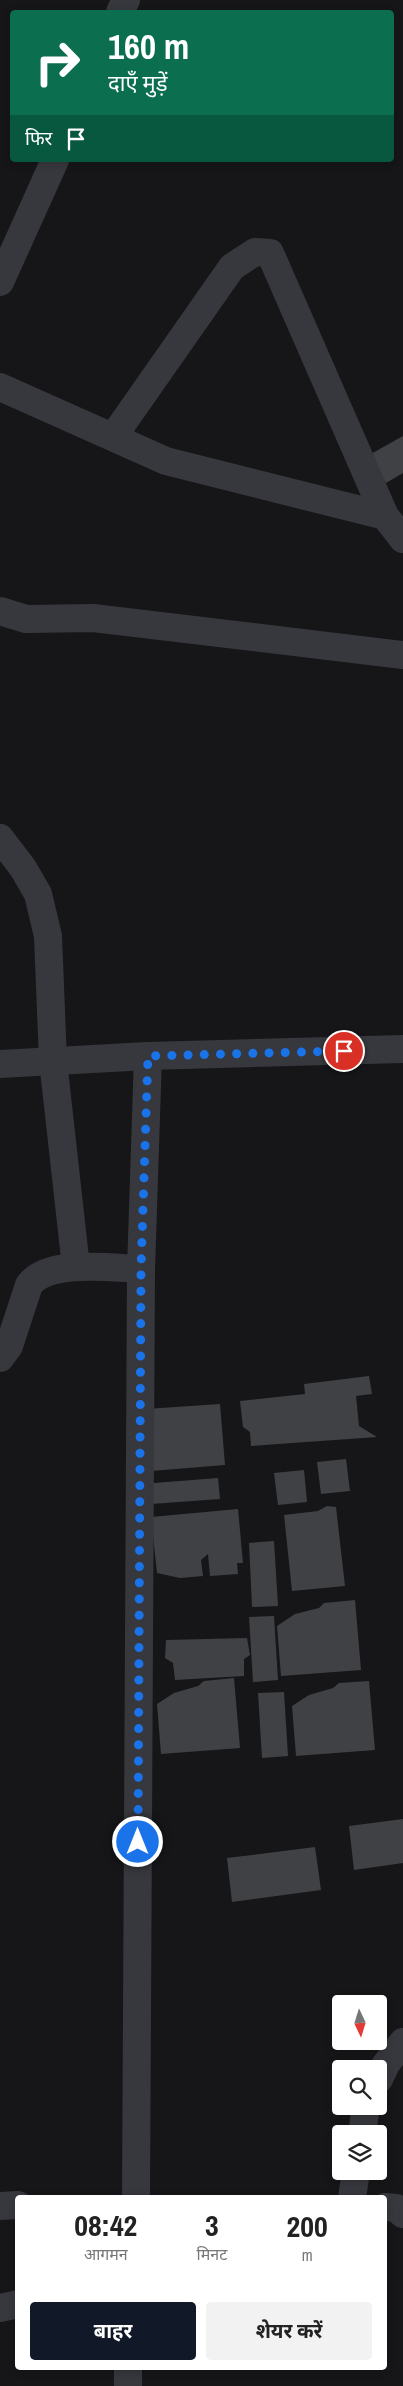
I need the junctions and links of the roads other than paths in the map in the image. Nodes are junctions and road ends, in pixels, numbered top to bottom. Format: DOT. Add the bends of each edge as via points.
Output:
graph roads {
  1 [pos="53,162"];
  2 [pos="0,282"];
  3 [pos="0,387"];
  4 [pos="113,437"];
  5 [pos="385,516"];
  6 [pos="403,539"];
  7 [pos="0,612"];
  8 [pos="403,655"];
  9 [pos="0,838"];
  10 [pos="403,1049"];
  11 [pos="148,1056"];
  12 [pos="53,1061"];
  13 [pos="0,1064"];
  14 [pos="76,1267"];
  15 [pos="141,1269"];
  16 [pos="0,1358"];
  17 [pos="403,2042"];
  18 [pos="387,2063"];
  19 [pos="355,2180"];
  20 [pos="136,2195"];
  21 [pos="352,2195"];
  22 [pos="15,2205"];
  23 [pos="0,2206"];
  24 [pos="15,2305"];
  25 [pos="0,2308"];
  26 [pos="128,2370"];
  27 [pos="128,2386"];
  1 -- 2 [label="street"];
  3 -- 4 [label="street"];
  4 -- 5 [label="street" via="166,461"];
  4 -- 5 [label="street" via="232,268 255,252 270,253"];
  5 -- 6 [label="street"];
  7 -- 8 [label="street" via="26,618 93,618"];
  9 -- 12 [label="street" via="38,894 48,936"];
  10 -- 11 [label="street"];
  11 -- 12 [label="street"];
  11 -- 15 [label="street"];
  12 -- 13 [label="street"];
  12 -- 14 [label="street"];
  14 -- 15 [label="street"];
  14 -- 16 [label="street" via="42,1273 28,1285 9,1346"];
  15 -- 20 [label="street"];
  17 -- 18 [label="street"];
  19 -- 21 [label="street"];
  22 -- 23 [label="street"];
  24 -- 25 [label="street"];
  26 -- 27 [label="street"];
}
